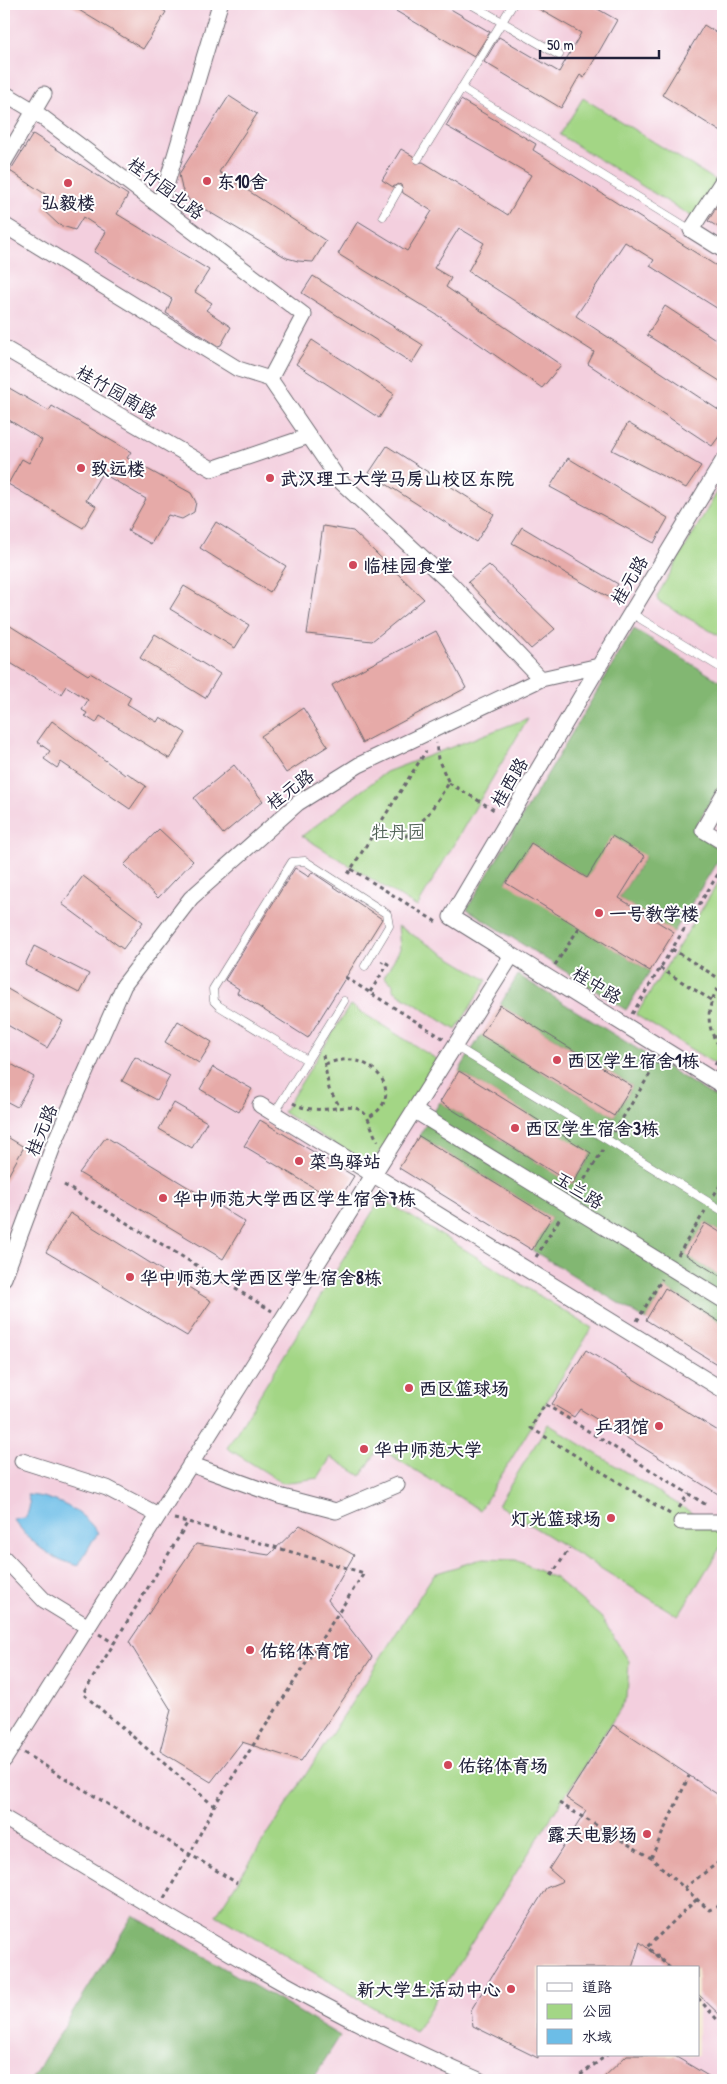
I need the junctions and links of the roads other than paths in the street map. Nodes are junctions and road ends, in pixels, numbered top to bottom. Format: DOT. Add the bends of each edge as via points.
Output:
graph roads {
  1 [pos="220,4"];
  2 [pos="471,4"];
  3 [pos="513,4"];
  4 [pos="502,22"];
  5 [pos="559,55"];
  6 [pos="461,88"];
  7 [pos="4,93"];
  8 [pos="44,94"];
  9 [pos="34,112"];
  10 [pos="418,159"];
  11 [pos="4,162"];
  12 [pos="723,180"];
  13 [pos="398,190"];
  14 [pos="160,206"];
  15 [pos="383,216"];
  16 [pos="4,225"];
  17 [pos="691,230"];
  18 [pos="723,250"];
  19 [pos="4,348"];
  20 [pos="270,379"];
  21 [pos="309,436"];
  22 [pos="723,461"];
  23 [pos="631,613"];
  24 [pos="599,666"];
  25 [pos="723,669"];
  26 [pos="540,679"];
  27 [pos="723,795"];
  28 [pos="723,842"];
  29 [pos="451,917"];
  30 [pos="512,955"];
  31 [pos="366,966"];
  32 [pos="344,1001"];
  33 [pos="455,1046"];
  34 [pos="308,1060"];
  35 [pos="723,1086"];
  36 [pos="260,1105"];
  37 [pos="414,1111"];
  38 [pos="274,1114"];
  39 [pos="374,1175"];
  40 [pos="723,1211"];
  41 [pos="4,1278"];
  42 [pos="723,1300"];
  43 [pos="723,1390"];
  44 [pos="22,1461"];
  45 [pos="190,1464"];
  46 [pos="397,1485"];
  47 [pos="158,1515"];
  48 [pos="677,1519"];
  49 [pos="723,1522"];
  50 [pos="4,1558"];
  51 [pos="88,1627"];
  52 [pos="4,1760"];
  53 [pos="4,1818"];
  54 [pos="479,2080"];
  1 -- 14 [label="street"];
  2 -- 4 [label="lane"];
  3 -- 4 [label="lane"];
  4 -- 5 [label="lane"];
  4 -- 6 [label="lane"];
  6 -- 10 [label="lane"];
  6 -- 17 [label="lane"];
  7 -- 9 [label="street, 桂竹园北路"];
  8 -- 9 [label="street"];
  9 -- 11 [label="street"];
  9 -- 14 [label="street, 桂竹园北路"];
  12 -- 17 [label="street"];
  13 -- 15 [label="lane"];
  14 -- 20 [label="street, 桂竹园北路" via="304,315"];
  16 -- 20 [label="street" via="238,369"];
  17 -- 18 [label="street"];
  19 -- 21 [label="street, 桂竹园南路" via="212,469"];
  20 -- 21 [label="street"];
  21 -- 26 [label="street" via="338,480 451,584"];
  22 -- 23 [label="street, 桂元路"];
  23 -- 24 [label="street, 桂元路"];
  23 -- 25 [label="lane"];
  24 -- 26 [label="street, 桂元路"];
  24 -- 29 [label="street, 桂西路"];
  26 -- 41 [label="street, 桂元路" via="359,765 298,803 191,898 124,985 54,1144"];
  27 -- 28 [label="street" via="703,830"];
  29 -- 30 [label="street, 桂中路"];
  30 -- 33 [label="street"];
  30 -- 35 [label="street, 桂中路"];
  31 -- 34 [label="lane" via="389,926 387,914 306,861 292,862 213,989 214,1001 219,1006"];
  32 -- 34 [label="lane"];
  33 -- 37 [label="street"];
  33 -- 40 [label="lane"];
  34 -- 38 [label="lane"];
  36 -- 38 [label="street"];
  37 -- 39 [label="street"];
  37 -- 42 [label="street, 玉兰路"];
  38 -- 39 [label="street"];
  39 -- 43 [label="street"];
  39 -- 45 [label="street"];
  44 -- 47 [label="street" via="107,1488"];
  45 -- 46 [label="street" via="279,1496 336,1510"];
  45 -- 47 [label="street"];
  47 -- 51 [label="street"];
  48 -- 49 [label="street"];
  50 -- 51 [label="street" via="44,1600"];
  51 -- 52 [label="street"];
  53 -- 54 [label="street" via="288,1987 419,2055"];
}
